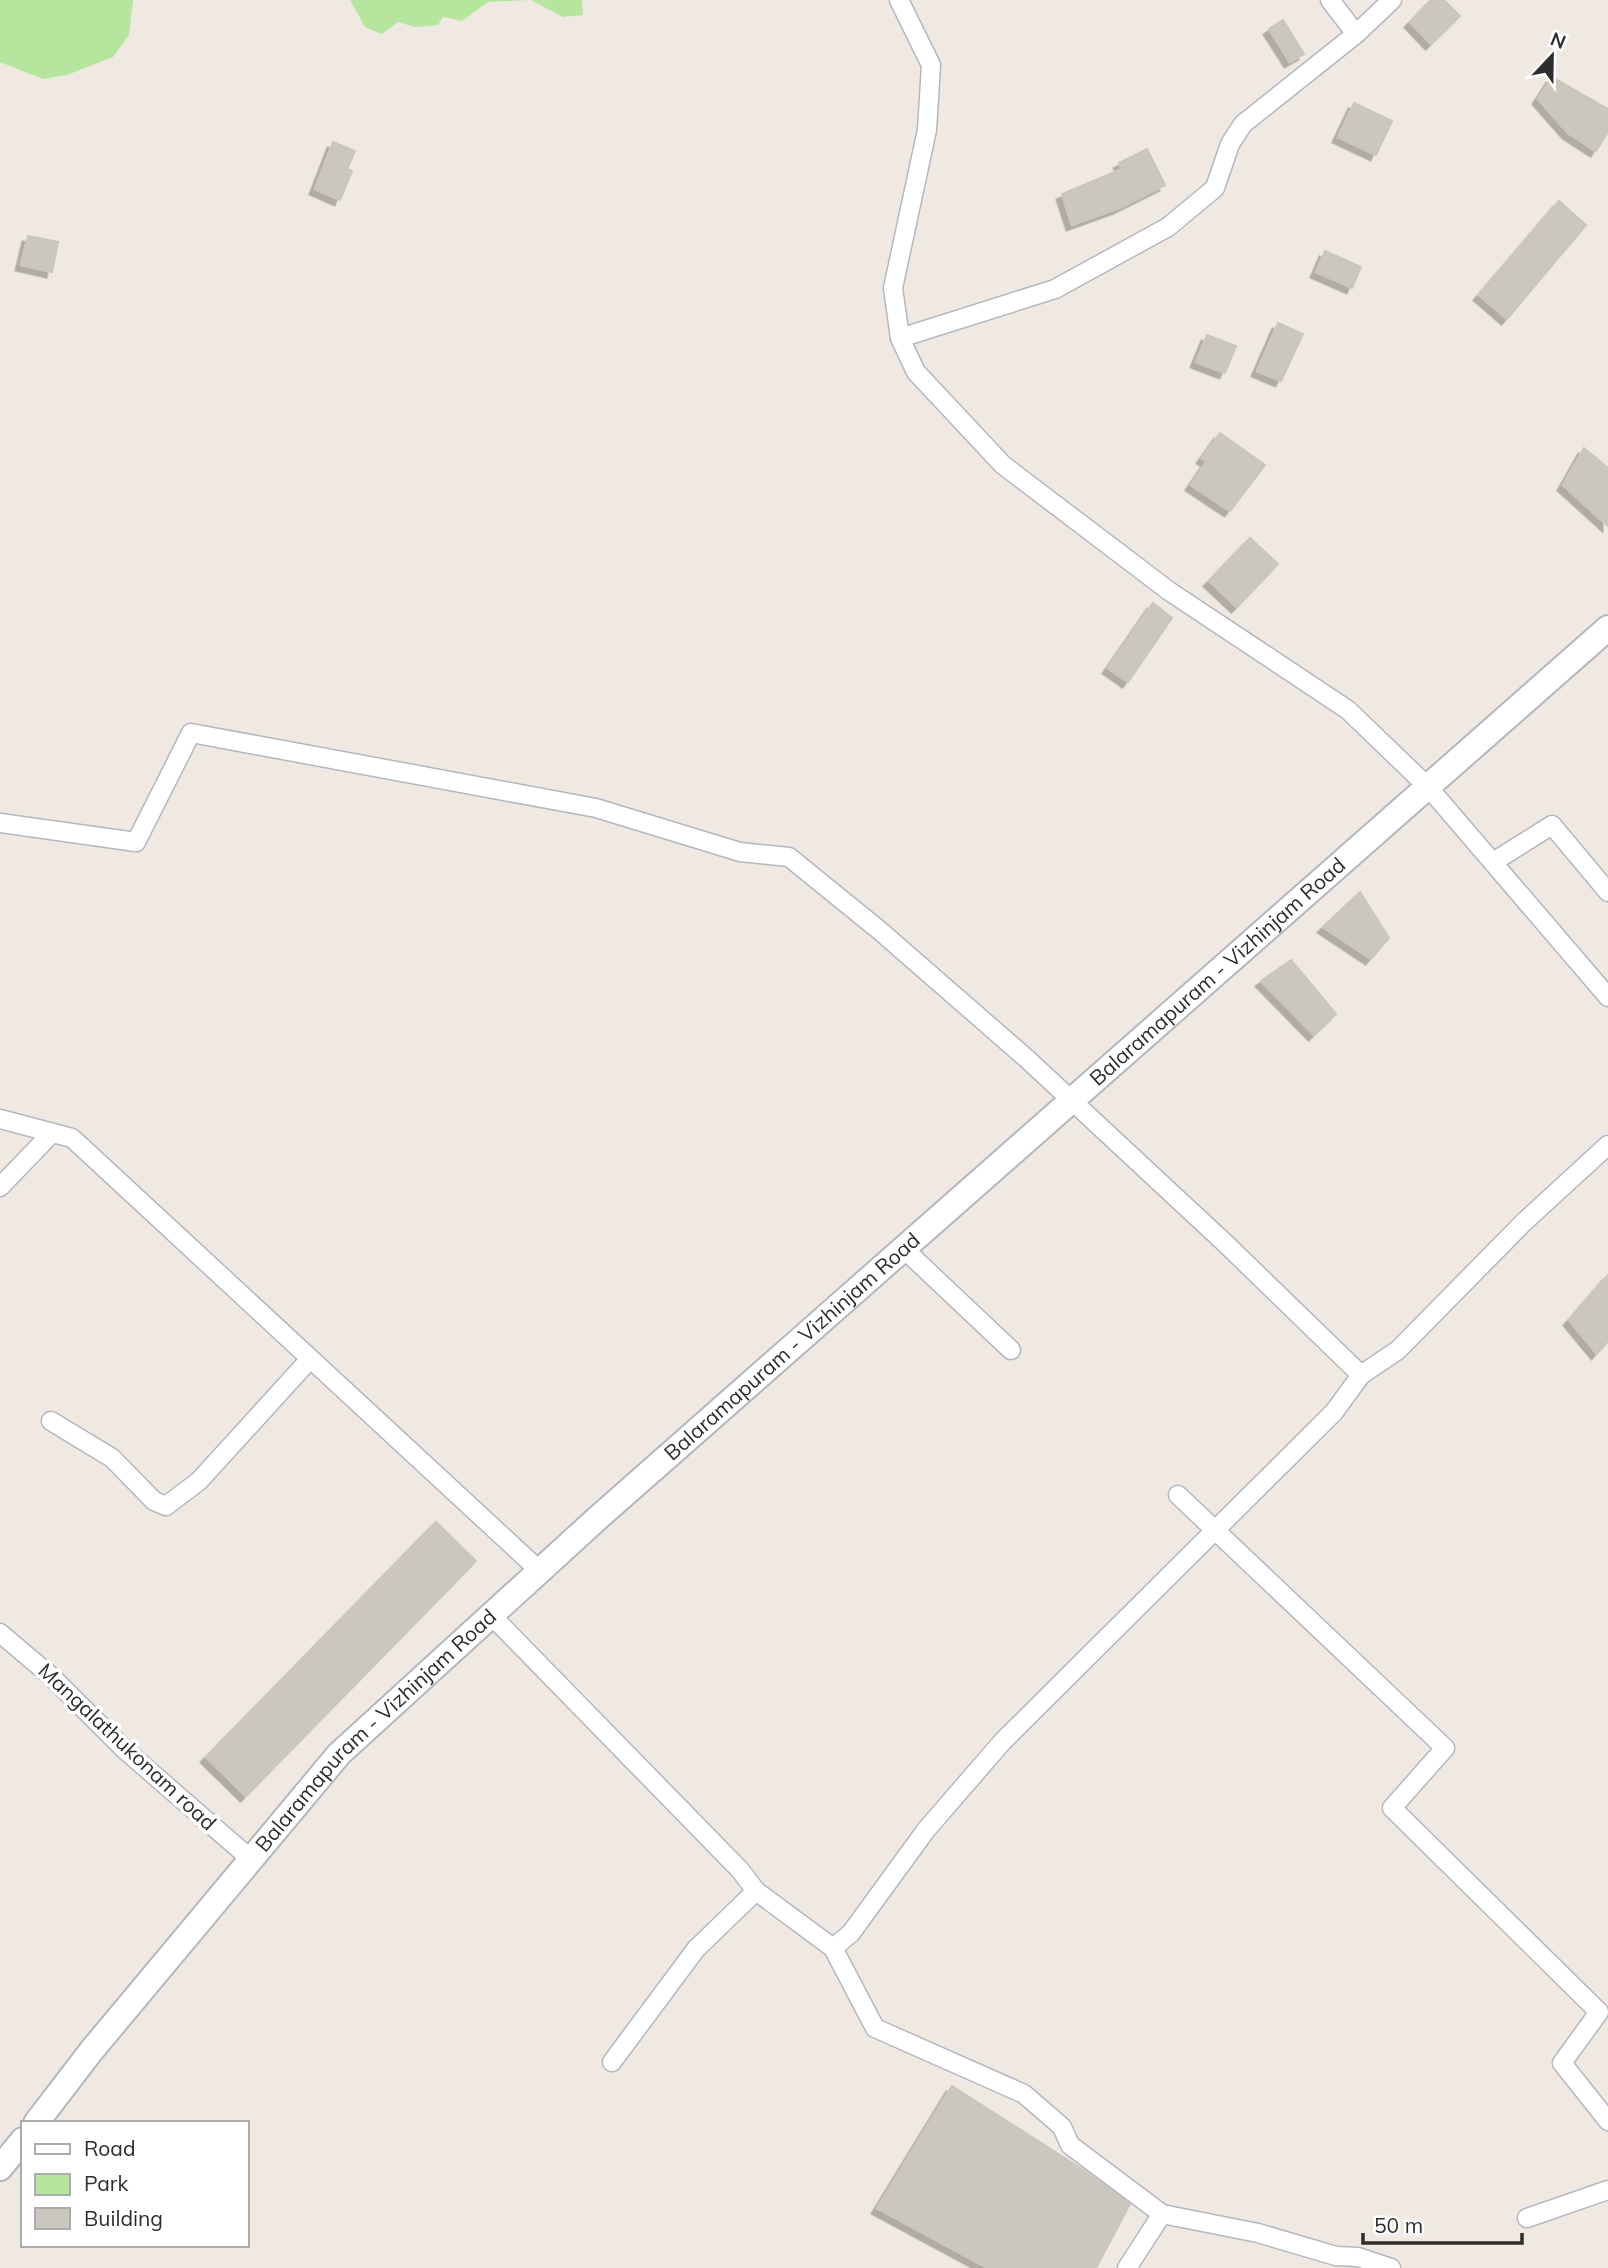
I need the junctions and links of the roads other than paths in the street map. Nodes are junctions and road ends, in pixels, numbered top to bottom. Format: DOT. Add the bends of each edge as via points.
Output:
graph roads {
  1 [pos="899,0"];
  2 [pos="1330,0"];
  3 [pos="1392,0"];
  4 [pos="1356,34"];
  5 [pos="900,338"];
  6 [pos="1608,628"];
  7 [pos="1429,788"];
  8 [pos="0,823"];
  9 [pos="1493,862"];
  10 [pos="1608,892"];
  11 [pos="1608,997"];
  12 [pos="1073,1101"];
  13 [pos="0,1119"];
  14 [pos="52,1133"];
  15 [pos="1608,1145"];
  16 [pos="0,1187"];
  17 [pos="904,1249"];
  18 [pos="1011,1350"];
  19 [pos="310,1359"];
  20 [pos="1361,1375"];
  21 [pos="51,1421"];
  22 [pos="1178,1495"];
  23 [pos="1216,1530"];
  24 [pos="540,1571"];
  25 [pos="491,1615"];
  26 [pos="0,1633"];
  27 [pos="253,1861"];
  28 [pos="756,1891"];
  29 [pos="833,1948"];
  30 [pos="612,2062"];
  31 [pos="38,2121"];
  32 [pos="1608,2121"];
  33 [pos="21,2142"];
  34 [pos="0,2168"];
  35 [pos="1608,2190"];
  36 [pos="1162,2214"];
  37 [pos="1527,2218"];
  38 [pos="1127,2268"];
  39 [pos="1391,2268"];
  1 -- 5 [label="street" via="931,65 927,130 893,288"];
  2 -- 4 [label="street"];
  3 -- 4 [label="street"];
  4 -- 5 [label="street" via="1243,124 1230,144 1215,188 1168,228 1055,289"];
  5 -- 7 [label="street" via="916,372 1003,465 1169,591 1348,710"];
  6 -- 7 [label="main road, Balaramapuram - Vizhinjam Road"];
  7 -- 9 [label="street"];
  7 -- 12 [label="main road, Balaramapuram - Vizhinjam Road"];
  8 -- 12 [label="street" via="136,842 191,733 596,808 740,852 789,857 880,930"];
  9 -- 10 [label="street" via="1552,825"];
  9 -- 11 [label="street"];
  12 -- 17 [label="main road, Balaramapuram - Vizhinjam Road"];
  12 -- 20 [label="street"];
  13 -- 14 [label="street"];
  14 -- 16 [label="street"];
  14 -- 19 [label="street" via="72,1138"];
  15 -- 20 [label="street" via="1524,1222 1398,1350"];
  17 -- 18 [label="street"];
  17 -- 24 [label="main road, Balaramapuram - Vizhinjam Road"];
  19 -- 21 [label="street" via="199,1481 166,1506 154,1501 112,1458"];
  19 -- 24 [label="street"];
  20 -- 23 [label="street" via="1334,1412"];
  22 -- 23 [label="street"];
  23 -- 29 [label="street" via="1003,1741 926,1830 851,1933"];
  23 -- 32 [label="street" via="1445,1748 1392,1808 1599,2012 1562,2063"];
  24 -- 25 [label="main road, Balaramapuram - Vizhinjam Road"];
  25 -- 27 [label="main road, Balaramapuram - Vizhinjam Road" via="339,1754"];
  25 -- 28 [label="street"];
  26 -- 27 [label="street, Mangalathukonam road"];
  27 -- 31 [label="main road, Balaramapuram - Vizhinjam Road"];
  28 -- 29 [label="street"];
  28 -- 30 [label="street" via="696,1949"];
  29 -- 36 [label="street" via="875,2028 1024,2094 1062,2127 1070,2145"];
  33 -- 34 [label="main road"];
  35 -- 37 [label="street"];
  36 -- 38 [label="street"];
  36 -- 39 [label="street" via="1258,2232"];
}
